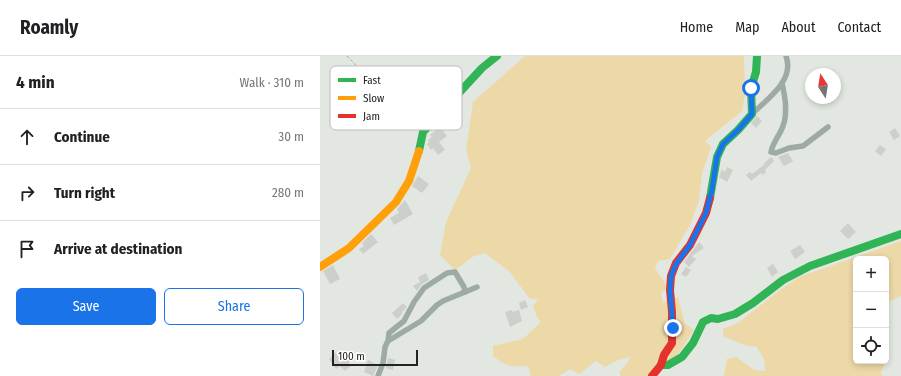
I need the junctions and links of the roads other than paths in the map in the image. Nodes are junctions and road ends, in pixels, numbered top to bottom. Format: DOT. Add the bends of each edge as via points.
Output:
graph roads {
  1 [pos="497,56"];
  2 [pos="756,56"];
  3 [pos="786,56"];
  4 [pos="782,83"];
  5 [pos="462,90"];
  6 [pos="752,114"];
  7 [pos="828,127"];
  8 [pos="425,130"];
  9 [pos="901,234"];
  10 [pos="320,267"];
  11 [pos="477,287"];
  12 [pos="465,292"];
  13 [pos="388,341"];
  14 [pos="661,365"];
  15 [pos="378,376"];
  16 [pos="652,376"];
  1 -- 5 [label="street"];
  2 -- 6 [label="street" via="756,72 751,88"];
  3 -- 4 [label="street" via="787,68"];
  4 -- 6 [label="street"];
  4 -- 7 [label="street" via="786,109 783,126 772,152 803,146"];
  6 -- 14 [label="street" via="723,144 717,157 706,213 671,276 672,343"];
  8 -- 10 [label="street" via="409,181 396,202 349,248"];
  9 -- 14 [label="street" via="799,271 732,316 706,320 681,358 666,366"];
  11 -- 12 [label="street"];
  12 -- 13 [label="street" via="437,305 421,321"];
  12 -- 13 [label="street" via="455,272 447,273 424,288 404,322 389,333"];
  13 -- 15 [label="street"];
  14 -- 16 [label="street"];
}
